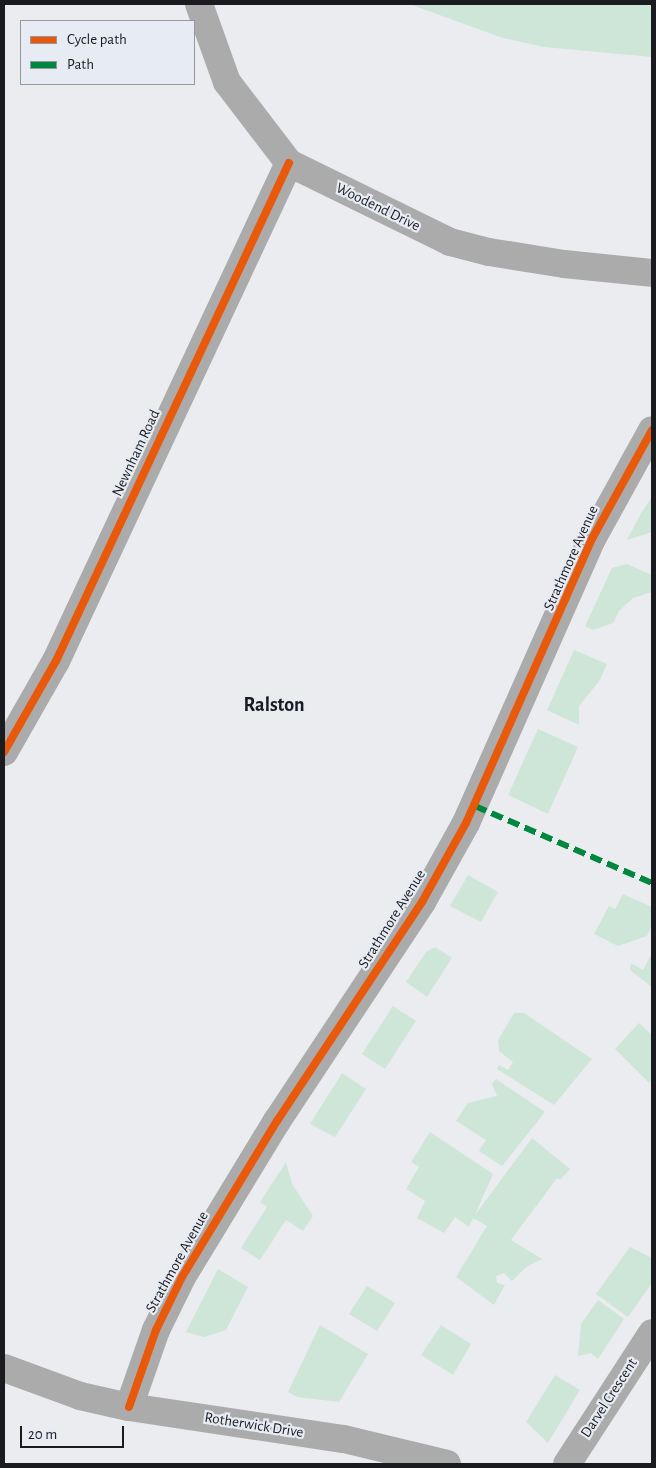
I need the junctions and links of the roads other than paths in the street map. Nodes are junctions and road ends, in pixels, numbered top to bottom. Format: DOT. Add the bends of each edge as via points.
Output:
graph roads {
  1 [pos="199,4"];
  2 [pos="289,163"];
  3 [pos="652,273"];
  4 [pos="652,430"];
  5 [pos="4,752"];
  6 [pos="652,1333"];
  7 [pos="4,1368"];
  8 [pos="129,1406"];
  9 [pos="447,1464"];
  10 [pos="567,1464"];
  1 -- 2 [label="street, Woodend Drive" via="227,82"];
  2 -- 3 [label="street, Woodend Drive" via="450,242 564,264"];
  2 -- 5 [label="street, Newnham Road" via="56,661"];
  4 -- 8 [label="street, Strathmore Avenue" via="593,537 466,823 422,902 277,1121 182,1277 156,1330"];
  6 -- 10 [label="street, Darvel Crescent"];
  7 -- 8 [label="street, Rotherwick Drive" via="80,1396"];
  8 -- 9 [label="street, Rotherwick Drive" via="344,1439"];
}
